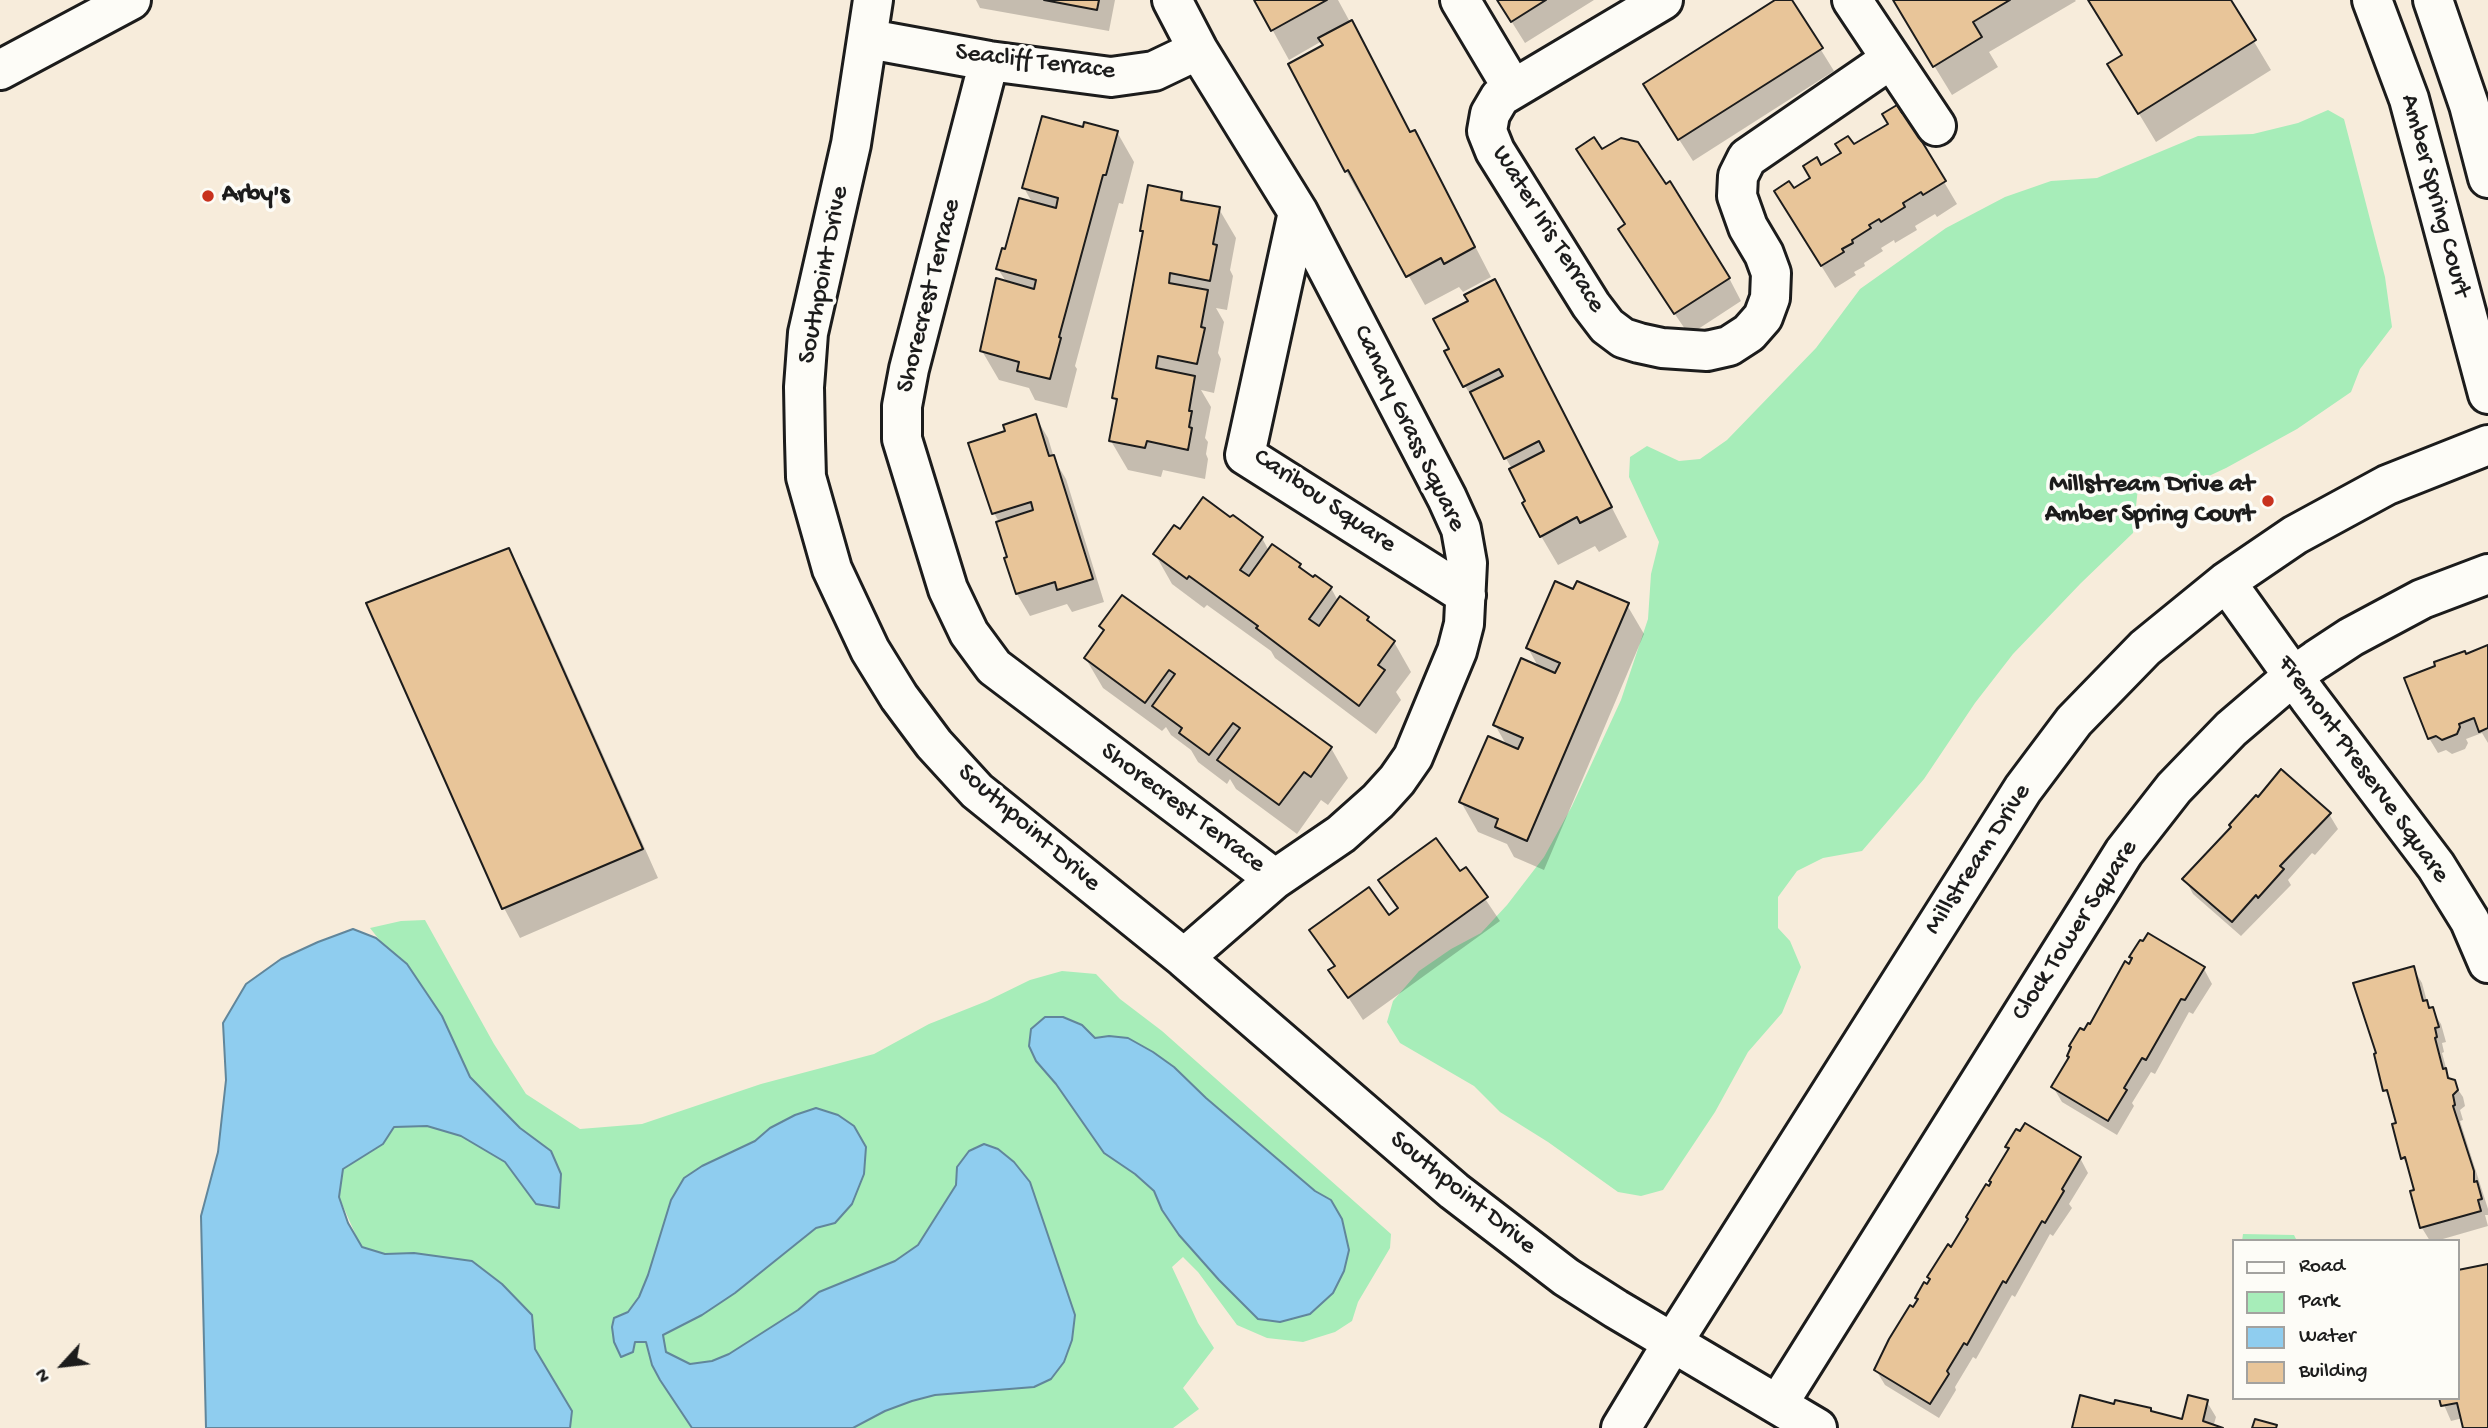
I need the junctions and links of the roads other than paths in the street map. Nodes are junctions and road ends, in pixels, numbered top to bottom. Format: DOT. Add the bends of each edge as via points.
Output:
graph roads {
  1 [pos="131,0"];
  2 [pos="873,0"];
  3 [pos="1172,0"];
  4 [pos="1460,0"];
  5 [pos="1662,0"];
  6 [pos="1852,0"];
  7 [pos="2372,0"];
  8 [pos="2433,0"];
  9 [pos="869,39"];
  10 [pos="1198,50"];
  11 [pos="1891,59"];
  12 [pos="989,61"];
  13 [pos="0,70"];
  14 [pos="1513,89"];
  15 [pos="1936,126"];
  16 [pos="2488,178"];
  17 [pos="1298,212"];
  18 [pos="2488,394"];
  19 [pos="2488,445"];
  20 [pos="2488,574"];
  21 [pos="2226,582"];
  22 [pos="1466,595"];
  23 [pos="2293,676"];
  24 [pos="1275,880"];
  25 [pos="1184,958"];
  26 [pos="2488,963"];
  27 [pos="1673,1342"];
  28 [pos="1778,1404"];
  29 [pos="1621,1428"];
  30 [pos="1817,1428"];
  1 -- 13 [label="street"];
  2 -- 9 [label="street, Southpoint Drive"];
  3 -- 10 [label="street, Canary Grass Square"];
  4 -- 14 [label="street"];
  5 -- 14 [label="street"];
  6 -- 11 [label="street"];
  7 -- 18 [label="street, Amber Spring Court" via="2409,99"];
  8 -- 16 [label="street"];
  9 -- 12 [label="street, Seacliff Terrace"];
  9 -- 25 [label="street, Southpoint Drive" via="851,144 808,333 804,387 806,477 832,569 870,650 899,697 976,791"];
  10 -- 12 [label="street, Seacliff Terrace" via="1154,71 1111,77"];
  10 -- 17 [label="street, Canary Grass Square"];
  11 -- 14 [label="street, Water Iris Terrace" via="1747,158 1738,176 1737,195 1748,227 1765,254 1771,274 1770,298 1763,317 1749,333 1729,346 1707,351 1662,348 1623,338 1591,305 1487,131 1500,97"];
  11 -- 15 [label="street"];
  12 -- 24 [label="street, Shorecrest Terrace" via="902,406 902,439 948,589 969,633 994,667"];
  17 -- 22 [label="street, Canary Grass Square" via="1461,529"];
  17 -- 22 [label="street, Caribou Square" via="1245,455"];
  19 -- 21 [label="street, Millstream Drive" via="2387,485 2295,535"];
  20 -- 23 [label="street, Clock Tower Square" via="2422,599 2351,637"];
  21 -- 23 [label="street, Fremont Preserve Square"];
  21 -- 27 [label="street, Millstream Drive" via="2145,648 2074,721 2023,789"];
  22 -- 24 [label="street, Canary Grass Square" via="1457,651 1413,757 1378,801 1341,834"];
  23 -- 26 [label="street, Fremont Preserve Square" via="2436,866 2470,921"];
  23 -- 28 [label="street, Clock Tower Square" via="2221,738 2124,852"];
  24 -- 25 [label="street, Canary Grass Square"];
  25 -- 27 [label="street, Southpoint Drive" via="1454,1191 1566,1277"];
  27 -- 28 [label="street, Southpoint Drive"];
  27 -- 29 [label="street, Millstream Drive"];
  28 -- 30 [label="street, Southpoint Drive"];
}
